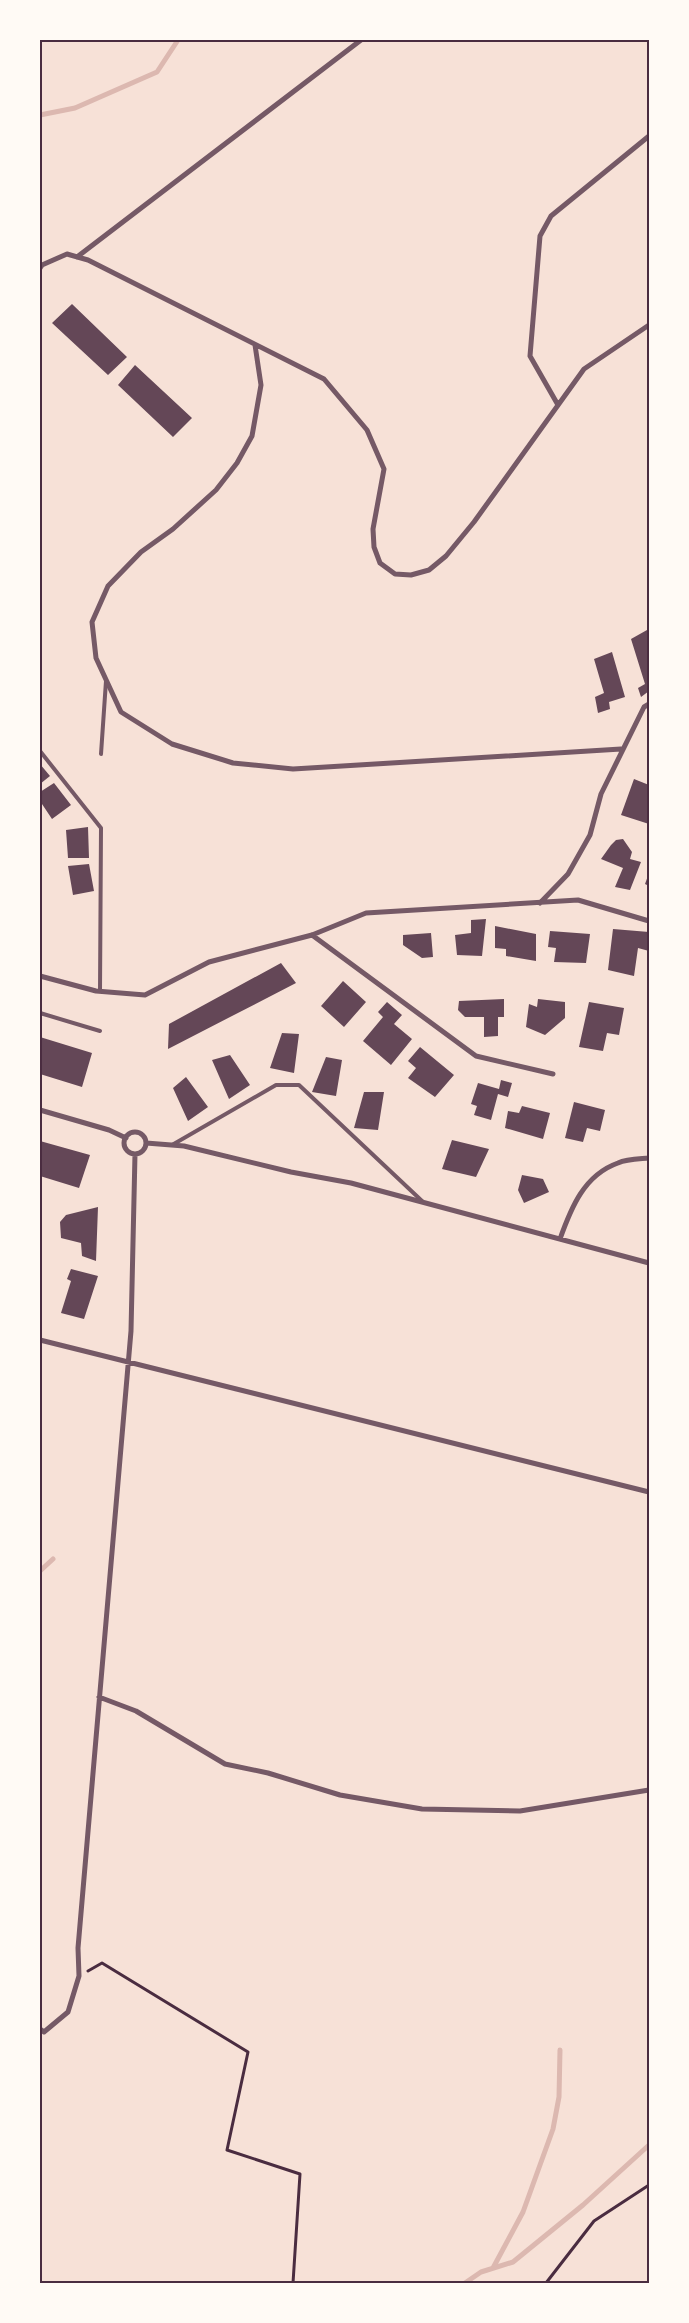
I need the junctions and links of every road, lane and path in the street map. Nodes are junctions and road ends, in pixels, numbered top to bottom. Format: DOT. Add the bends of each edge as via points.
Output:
graph roads {
  1 [pos="361,40"];
  2 [pos="649,136"];
  3 [pos="77,257"];
  4 [pos="40,268"];
  5 [pos="649,325"];
  6 [pos="255,345"];
  7 [pos="558,405"];
  8 [pos="106,678"];
  9 [pos="649,704"];
  10 [pos="621,749"];
  11 [pos="40,751"];
  12 [pos="101,754"];
  13 [pos="540,904"];
  14 [pos="649,921"];
  15 [pos="312,935"];
  16 [pos="40,976"];
  17 [pos="100,991"];
  18 [pos="40,1013"];
  19 [pos="100,1031"];
  20 [pos="553,1074"];
  21 [pos="40,1110"];
  22 [pos="126,1138"];
  23 [pos="146,1143"];
  24 [pos="172,1145"];
  25 [pos="135,1154"];
  26 [pos="649,1158"];
  27 [pos="422,1202"];
  28 [pos="560,1238"];
  29 [pos="648,1262"];
  30 [pos="40,1340"];
  31 [pos="128,1363"];
  32 [pos="649,1492"];
  33 [pos="99,1696"];
  34 [pos="649,1790"];
  35 [pos="79,1976"];
  36 [pos="40,2029"];
  37 [pos="649,2185"];
  38 [pos="293,2283"];
  39 [pos="546,2283"];
  1 -- 3 [label="street"];
  2 -- 7 [label="street" via="551,216 540,236 530,356"];
  3 -- 4 [label="street" via="67,254 42,264"];
  3 -- 6 [label="street"];
  5 -- 7 [label="street" via="584,369"];
  6 -- 7 [label="street" via="324,379 367,430 384,470 372,529 374,546 380,563 395,574 411,575 429,570 446,556"];
  6 -- 8 [label="street" via="261,385 252,436 237,463 216,490 173,529 141,552 108,586 92,622 96,658"];
  8 -- 10 [label="street" via="121,712 172,744 233,763 293,769"];
  8 -- 12 [label="lane"];
  9 -- 10 [label="street" via="644,707"];
  10 -- 13 [label="street" via="601,794 590,835 568,874"];
  11 -- 17 [label="lane" via="101,828"];
  13 -- 14 [label="street" via="578,900"];
  13 -- 15 [label="street" via="366,912"];
  15 -- 17 [label="street" via="210,962 146,995"];
  15 -- 20 [label="street" via="476,1056"];
  16 -- 17 [label="street"];
  18 -- 19 [label="lane"];
  21 -- 22 [label="street"];
  22 -- 23 [label="street" via="131,1133 138,1133"];
  22 -- 25 [label="street" via="126,1149"];
  23 -- 24 [label="street"];
  23 -- 25 [label="street" via="142,1152"];
  24 -- 27 [label="street" via="352,1183"];
  24 -- 27 [label="lane" via="276,1085 299,1085"];
  25 -- 31 [label="street"];
  26 -- 28 [label="street" via="618,1162 595,1176 572,1204"];
  27 -- 28 [label="street"];
  28 -- 29 [label="street"];
  30 -- 31 [label="street"];
  31 -- 32 [label="street"];
  31 -- 33 [label="street"];
  33 -- 34 [label="street" via="136,1710 225,1764 268,1773 340,1796 422,1809 520,1812"];
  33 -- 35 [label="street" via="78,1948"];
  35 -- 36 [label="street" via="68,2012 44,2032"];
  35 -- 38 [label="path" via="102,1963 248,2052 227,2150 300,2174"];
  37 -- 39 [label="path" via="594,2221"];
}
